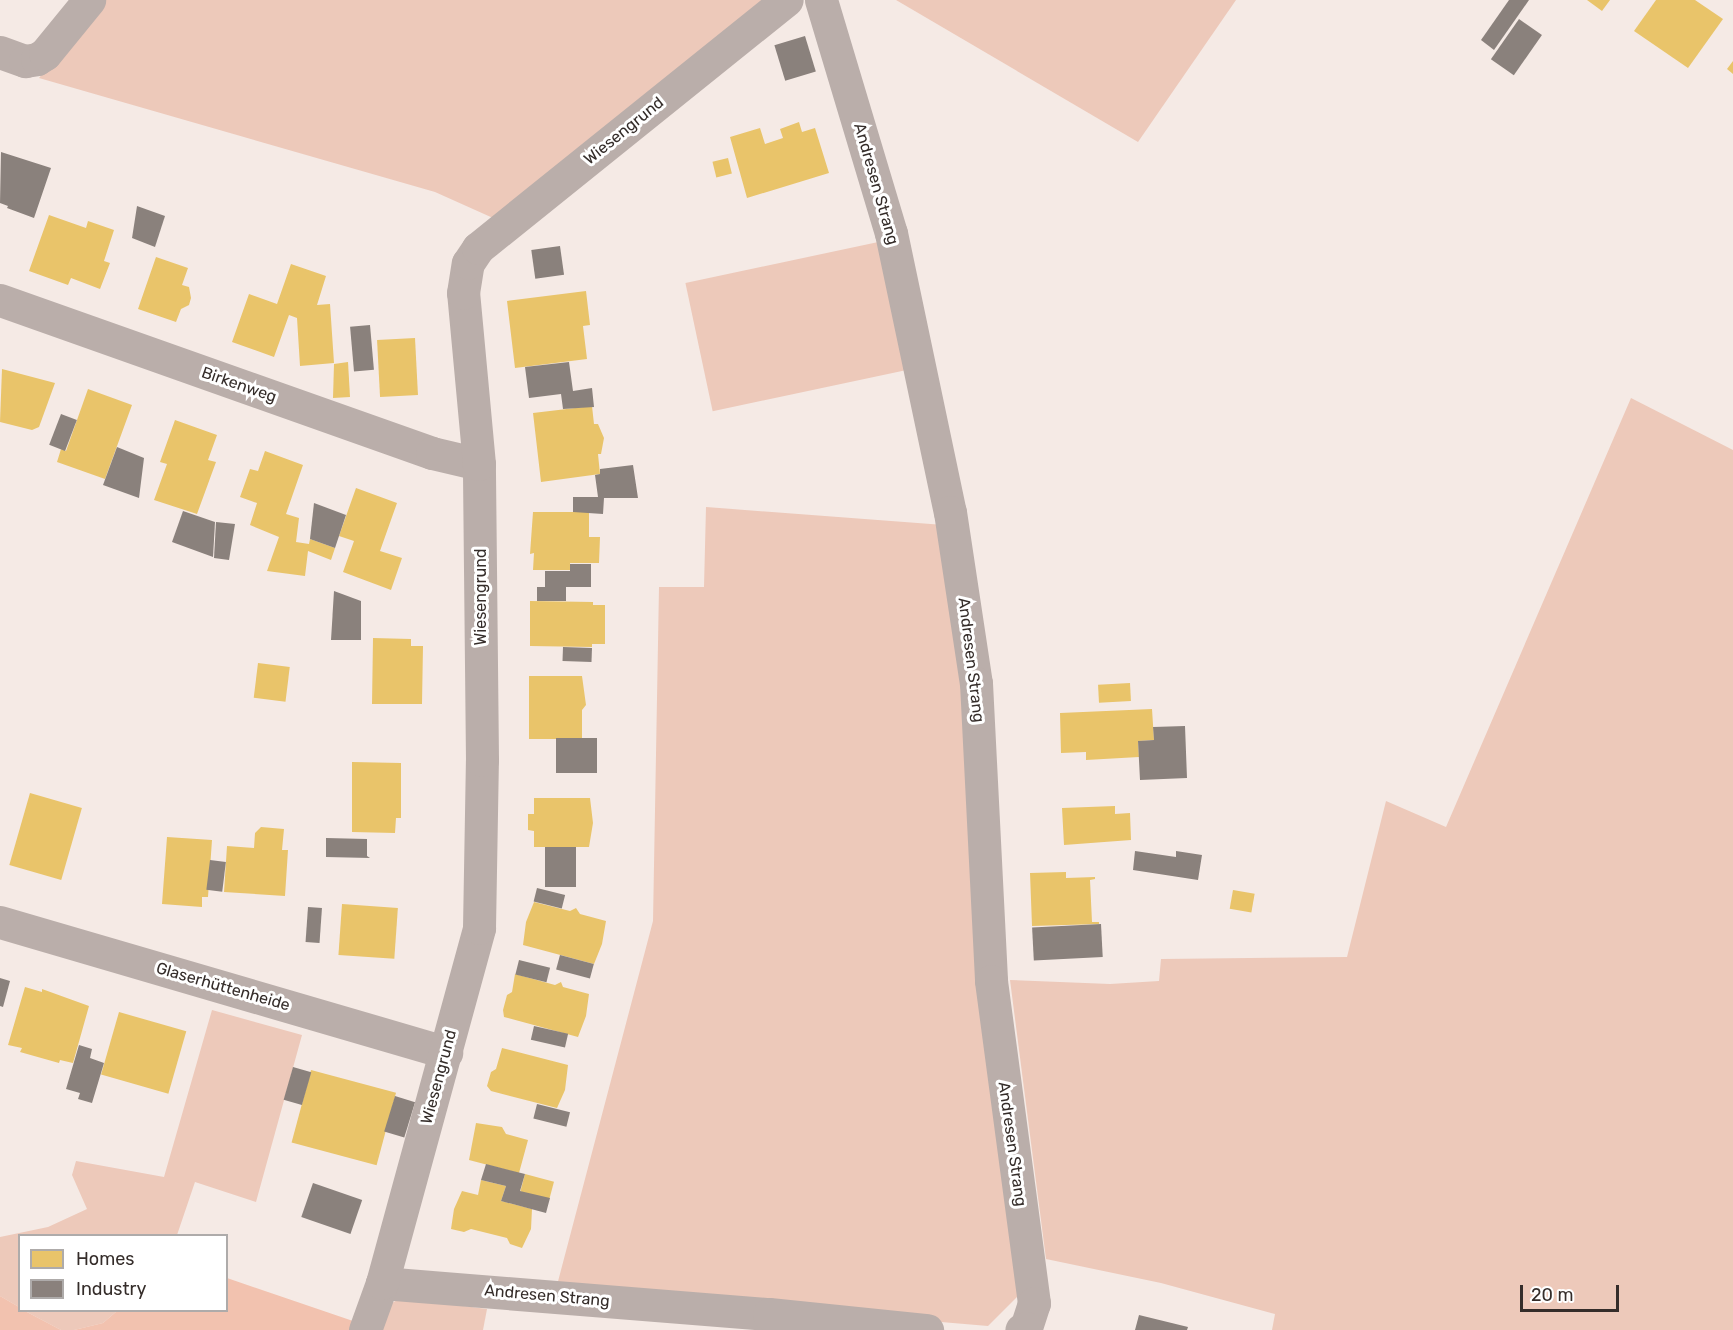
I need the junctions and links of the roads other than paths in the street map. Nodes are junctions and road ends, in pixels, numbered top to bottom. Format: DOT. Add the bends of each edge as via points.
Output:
graph roads {
  1 [pos="89,0"];
  2 [pos="787,0"];
  3 [pos="820,0"];
  4 [pos="0,52"];
  5 [pos="0,300"];
  6 [pos="480,464"];
  7 [pos="0,922"];
  8 [pos="446,1052"];
  9 [pos="382,1283"];
  10 [pos="364,1330"];
  11 [pos="927,1330"];
  12 [pos="1022,1330"];
  1 -- 4 [label="street" via="37,60 25,61"];
  2 -- 6 [label="street, Wiesengrund" via="478,248 468,263 463,293"];
  3 -- 12 [label="street, Andresen Strang" via="891,233 950,512 974,672 983,773 991,981 1034,1303"];
  5 -- 6 [label="street, Birkenweg" via="432,453"];
  6 -- 8 [label="street, Wiesengrund" via="479,928"];
  7 -- 8 [label="street, Glaserhüttenheide"];
  8 -- 9 [label="street, Wiesengrund"];
  9 -- 10 [label="street, Wiesengrund"];
  9 -- 11 [label="street, Andresen Strang"];
}
